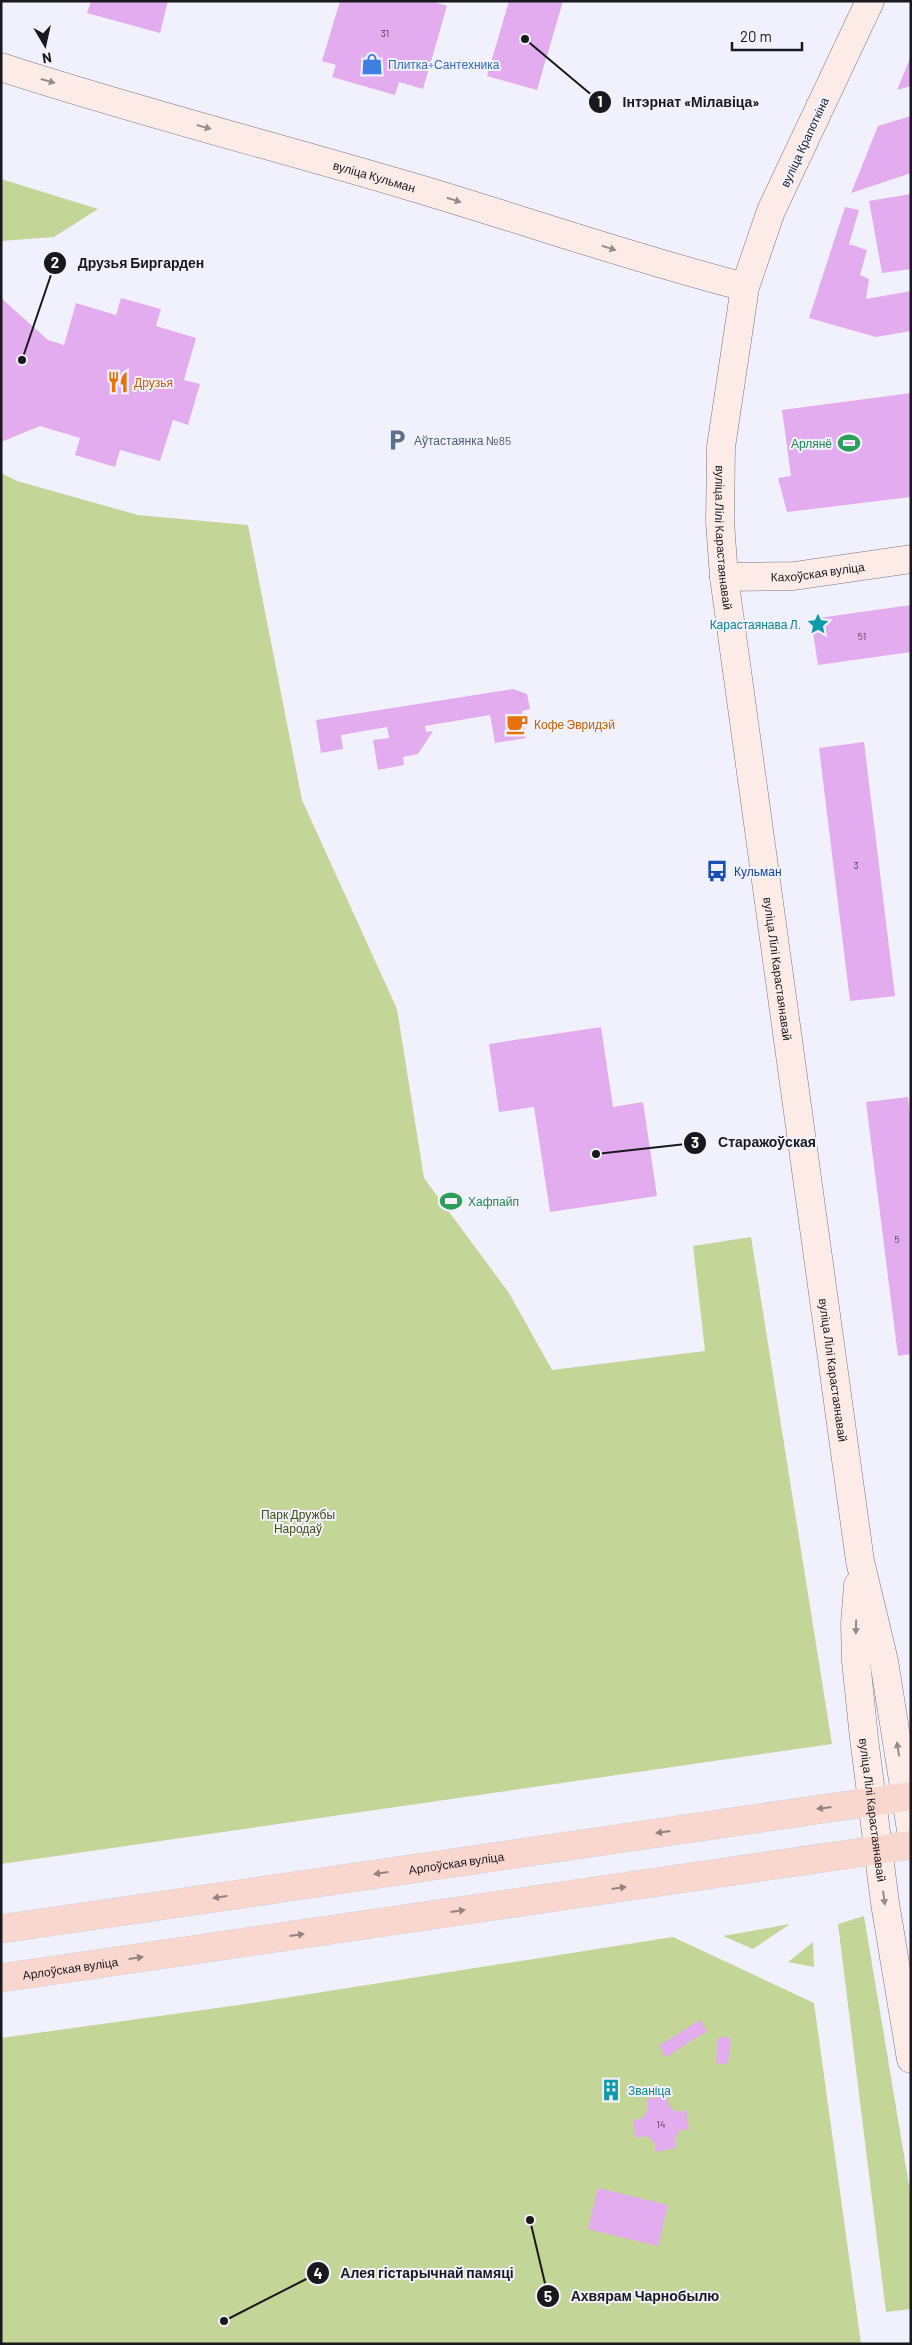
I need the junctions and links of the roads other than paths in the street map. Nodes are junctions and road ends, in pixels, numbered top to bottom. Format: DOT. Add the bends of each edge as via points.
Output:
graph roads {
  1 [pos="870,1"];
  2 [pos="1,67"];
  3 [pos="745,286"];
  4 [pos="911,559"];
  5 [pos="724,577"];
  6 [pos="860,1561"];
  7 [pos="908,1796"];
  8 [pos="872,1802"];
  9 [pos="911,1830"];
  10 [pos="911,1845"];
  11 [pos="878,1850"];
  12 [pos="1,1929"];
  13 [pos="1,1978"];
  14 [pos="911,2059"];
  1 -- 3 [label="main road, вуліца Крапоткіна" via="771,211"];
  2 -- 3 [label="main road, вуліца Кульман, one-way" via="407,185 650,261"];
  3 -- 5 [label="main road, вуліца Лілі Карастаянавай" via="721,447 720,522"];
  4 -- 5 [label="main road, Кахоўская вуліца" via="794,576"];
  5 -- 6 [label="main road, вуліца Лілі Карастаянавай"];
  7 -- 6 [label="main road, вуліца Лілі Карастаянавай, one-way" via="884,1661"];
  6 -- 8 [label="main road, вуліца Лілі Карастаянавай, one-way" via="856,1661"];
  7 -- 8 [label="main road, Арлоўская вуліца"];
  7 -- 9 [label="main road, вуліца Лілі Карастаянавай"];
  8 -- 11 [label="main road, вуліца Лілі Карастаянавай"];
  8 -- 12 [label="main road, Арлоўская вуліца, one-way"];
  10 -- 11 [label="main road, Арлоўская вуліца"];
  13 -- 11 [label="main road, Арлоўская вуліца, one-way"];
  11 -- 14 [label="main road, вуліца Лілі Карастаянавай, one-way"];
}
